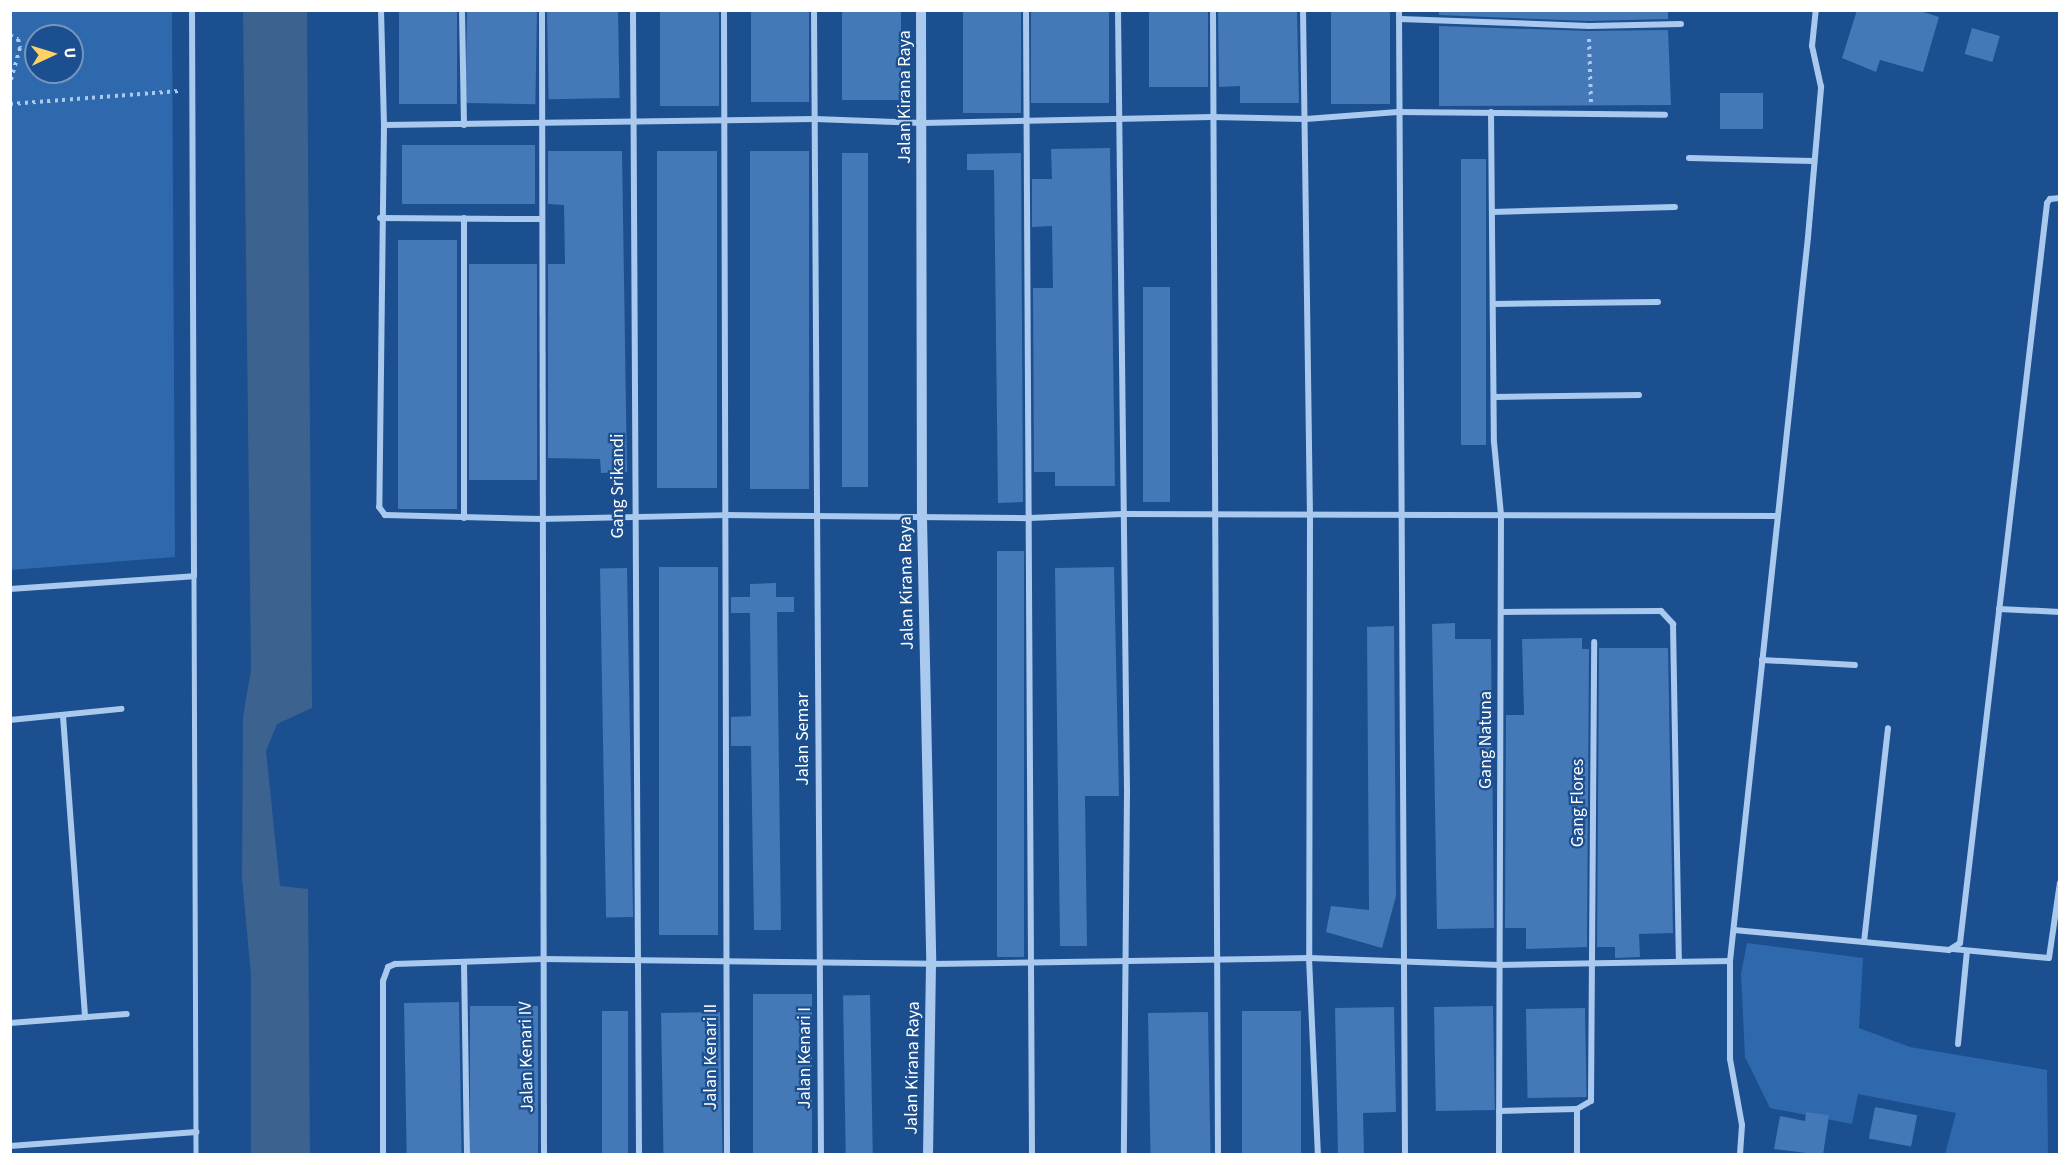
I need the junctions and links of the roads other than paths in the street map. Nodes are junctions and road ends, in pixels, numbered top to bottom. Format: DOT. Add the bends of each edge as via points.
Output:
graph roads {
  1 [pos="192,10"];
  2 [pos="381,10"];
  3 [pos="462,10"];
  4 [pos="542,10"];
  5 [pos="633,10"];
  6 [pos="724,10"];
  7 [pos="814,10"];
  8 [pos="921,10"];
  9 [pos="1026,10"];
  10 [pos="1118,10"];
  11 [pos="1213,10"];
  12 [pos="1303,10"];
  13 [pos="1399,10"];
  14 [pos="1816,10"];
  15 [pos="1400,19"];
  16 [pos="1681,24"];
  17 [pos="1398,112"];
  18 [pos="1491,112"];
  19 [pos="1665,115"];
  20 [pos="1212,117"];
  21 [pos="815,119"];
  22 [pos="1118,119"];
  23 [pos="725,120"];
  24 [pos="1028,120"];
  25 [pos="1306,120"];
  26 [pos="922,123"];
  27 [pos="464,124"];
  28 [pos="543,124"];
  29 [pos="635,124"];
  30 [pos="384,125"];
  31 [pos="1689,158"];
  32 [pos="1814,161"];
  33 [pos="2060,198"];
  34 [pos="1675,207"];
  35 [pos="1492,212"];
  36 [pos="380,218"];
  37 [pos="464,218"];
  38 [pos="540,219"];
  39 [pos="1658,302"];
  40 [pos="1493,304"];
  41 [pos="1639,395"];
  42 [pos="1494,397"];
  43 [pos="1123,514"];
  44 [pos="1401,514"];
  45 [pos="726,515"];
  46 [pos="817,515"];
  47 [pos="1217,515"];
  48 [pos="1501,515"];
  49 [pos="633,516"];
  50 [pos="1310,516"];
  51 [pos="1777,516"];
  52 [pos="464,518"];
  53 [pos="922,518"];
  54 [pos="1030,518"];
  55 [pos="541,519"];
  56 [pos="194,576"];
  57 [pos="10,589"];
  58 [pos="2000,609"];
  59 [pos="1501,612"];
  60 [pos="2060,612"];
  61 [pos="1594,642"];
  62 [pos="1762,660"];
  63 [pos="1855,665"];
  64 [pos="121,709"];
  65 [pos="63,716"];
  66 [pos="10,720"];
  67 [pos="1888,728"];
  68 [pos="2060,883"];
  69 [pos="1734,930"];
  70 [pos="1864,942"];
  71 [pos="1953,949"];
  72 [pos="1967,951"];
  73 [pos="1215,958"];
  74 [pos="1309,958"];
  75 [pos="542,959"];
  76 [pos="728,959"];
  77 [pos="1403,960"];
  78 [pos="1679,960"];
  79 [pos="636,961"];
  80 [pos="1124,961"];
  81 [pos="1730,961"];
  82 [pos="819,962"];
  83 [pos="1033,962"];
  84 [pos="464,963"];
  85 [pos="931,964"];
  86 [pos="1592,964"];
  87 [pos="1499,965"];
  88 [pos="127,1014"];
  89 [pos="85,1017"];
  90 [pos="10,1023"];
  91 [pos="1958,1044"];
  92 [pos="1577,1109"];
  93 [pos="1499,1110"];
  94 [pos="196,1132"];
  95 [pos="10,1146"];
  96 [pos="196,1155"];
  97 [pos="383,1155"];
  98 [pos="467,1155"];
  99 [pos="544,1155"];
  100 [pos="639,1155"];
  101 [pos="727,1155"];
  102 [pos="821,1155"];
  103 [pos="928,1155"];
  104 [pos="1032,1155"];
  105 [pos="1124,1155"];
  106 [pos="1218,1155"];
  107 [pos="1318,1155"];
  108 [pos="1405,1155"];
  109 [pos="1499,1155"];
  110 [pos="1577,1155"];
  111 [pos="1740,1155"];
  1 -- 56 [label="street"];
  2 -- 30 [label="street"];
  3 -- 27 [label="street"];
  4 -- 28 [label="street, Jalan Kenari IV"];
  5 -- 29 [label="street, Gang Srikandi"];
  6 -- 23 [label="street, Jalan Kenari II"];
  7 -- 21 [label="street, Jalan Semar"];
  8 -- 26 [label="street, Jalan Kirana Raya"];
  9 -- 24 [label="street"];
  10 -- 22 [label="street"];
  11 -- 20 [label="street"];
  12 -- 25 [label="street"];
  13 -- 15 [label="street"];
  14 -- 32 [label="street" via="1812,46 1821,87"];
  15 -- 16 [label="street" via="1589,26"];
  15 -- 17 [label="street"];
  17 -- 18 [label="street"];
  17 -- 25 [label="street"];
  17 -- 44 [label="street"];
  18 -- 19 [label="street"];
  18 -- 35 [label="street, Gang Natuna"];
  20 -- 22 [label="street"];
  20 -- 25 [label="street"];
  20 -- 47 [label="street"];
  21 -- 23 [label="street"];
  21 -- 26 [label="street"];
  21 -- 46 [label="street, Jalan Semar"];
  22 -- 24 [label="street"];
  22 -- 43 [label="street"];
  23 -- 29 [label="street"];
  23 -- 45 [label="street, Jalan Kenari II"];
  24 -- 26 [label="street"];
  24 -- 54 [label="street"];
  25 -- 50 [label="street"];
  26 -- 53 [label="street, Jalan Kirana Raya"];
  27 -- 28 [label="street"];
  27 -- 30 [label="street"];
  28 -- 29 [label="street"];
  28 -- 38 [label="street, Jalan Kenari IV"];
  29 -- 49 [label="street, Gang Srikandi"];
  30 -- 36 [label="street"];
  31 -- 32 [label="street"];
  32 -- 51 [label="street"];
  33 -- 58 [label="street" via="2047,203"];
  34 -- 35 [label="street"];
  35 -- 40 [label="street, Gang Natuna"];
  36 -- 37 [label="street"];
  36 -- 52 [label="street" via="380,507 388,515"];
  37 -- 38 [label="street"];
  37 -- 52 [label="street"];
  38 -- 55 [label="street, Jalan Kenari IV"];
  39 -- 40 [label="street"];
  40 -- 42 [label="street, Gang Natuna"];
  41 -- 42 [label="street"];
  42 -- 48 [label="street, Gang Natuna"];
  43 -- 47 [label="street"];
  43 -- 54 [label="street"];
  43 -- 80 [label="street"];
  44 -- 48 [label="street"];
  44 -- 50 [label="street"];
  44 -- 77 [label="street"];
  45 -- 46 [label="street"];
  45 -- 49 [label="street"];
  45 -- 76 [label="street, Jalan Kenari II"];
  46 -- 53 [label="street"];
  46 -- 82 [label="street, Jalan Semar"];
  47 -- 50 [label="street"];
  47 -- 73 [label="street"];
  48 -- 51 [label="street"];
  48 -- 59 [label="street, Gang Natuna"];
  49 -- 55 [label="street"];
  49 -- 79 [label="street, Gang Srikandi"];
  50 -- 74 [label="street"];
  51 -- 62 [label="street"];
  52 -- 55 [label="street"];
  53 -- 54 [label="street"];
  53 -- 85 [label="street, Jalan Kirana Raya"];
  54 -- 83 [label="street"];
  55 -- 75 [label="street, Jalan Kenari IV"];
  56 -- 57 [label="street"];
  56 -- 94 [label="lane"];
  58 -- 60 [label="street"];
  58 -- 71 [label="street" via="1961,940"];
  59 -- 78 [label="street" via="1661,610 1673,624"];
  59 -- 87 [label="street, Gang Natuna"];
  61 -- 86 [label="street, Gang Flores"];
  62 -- 63 [label="street"];
  62 -- 69 [label="street"];
  64 -- 65 [label="street"];
  65 -- 66 [label="street"];
  65 -- 89 [label="street"];
  67 -- 70 [label="street"];
  68 -- 72 [label="street" via="2049,958"];
  69 -- 70 [label="street"];
  69 -- 81 [label="street"];
  70 -- 71 [label="street"];
  71 -- 72 [label="street"];
  72 -- 91 [label="street"];
  73 -- 74 [label="street"];
  73 -- 80 [label="street"];
  73 -- 106 [label="street"];
  74 -- 77 [label="street"];
  74 -- 107 [label="street"];
  75 -- 79 [label="street"];
  75 -- 84 [label="street"];
  75 -- 99 [label="street, Jalan Kenari IV"];
  76 -- 79 [label="street"];
  76 -- 82 [label="street"];
  76 -- 101 [label="street, Jalan Kenari II"];
  77 -- 87 [label="street"];
  77 -- 108 [label="street"];
  78 -- 81 [label="street"];
  78 -- 86 [label="street"];
  79 -- 100 [label="street, Gang Srikandi"];
  80 -- 83 [label="street"];
  80 -- 105 [label="street"];
  81 -- 111 [label="street" via="1729,1048 1742,1125"];
  82 -- 85 [label="street"];
  82 -- 102 [label="street, Jalan Kenari I"];
  83 -- 85 [label="street"];
  83 -- 104 [label="street"];
  84 -- 97 [label="street" via="395,964 384,973"];
  84 -- 98 [label="street"];
  85 -- 103 [label="street, Jalan Kirana Raya"];
  86 -- 87 [label="street"];
  86 -- 92 [label="street, Gang Flores" via="1591,1101"];
  87 -- 93 [label="street, Gang Natuna"];
  88 -- 89 [label="street"];
  89 -- 90 [label="street"];
  92 -- 93 [label="street"];
  92 -- 110 [label="street"];
  93 -- 109 [label="street, Gang Natuna"];
  94 -- 95 [label="street"];
  94 -- 96 [label="lane"];
}
